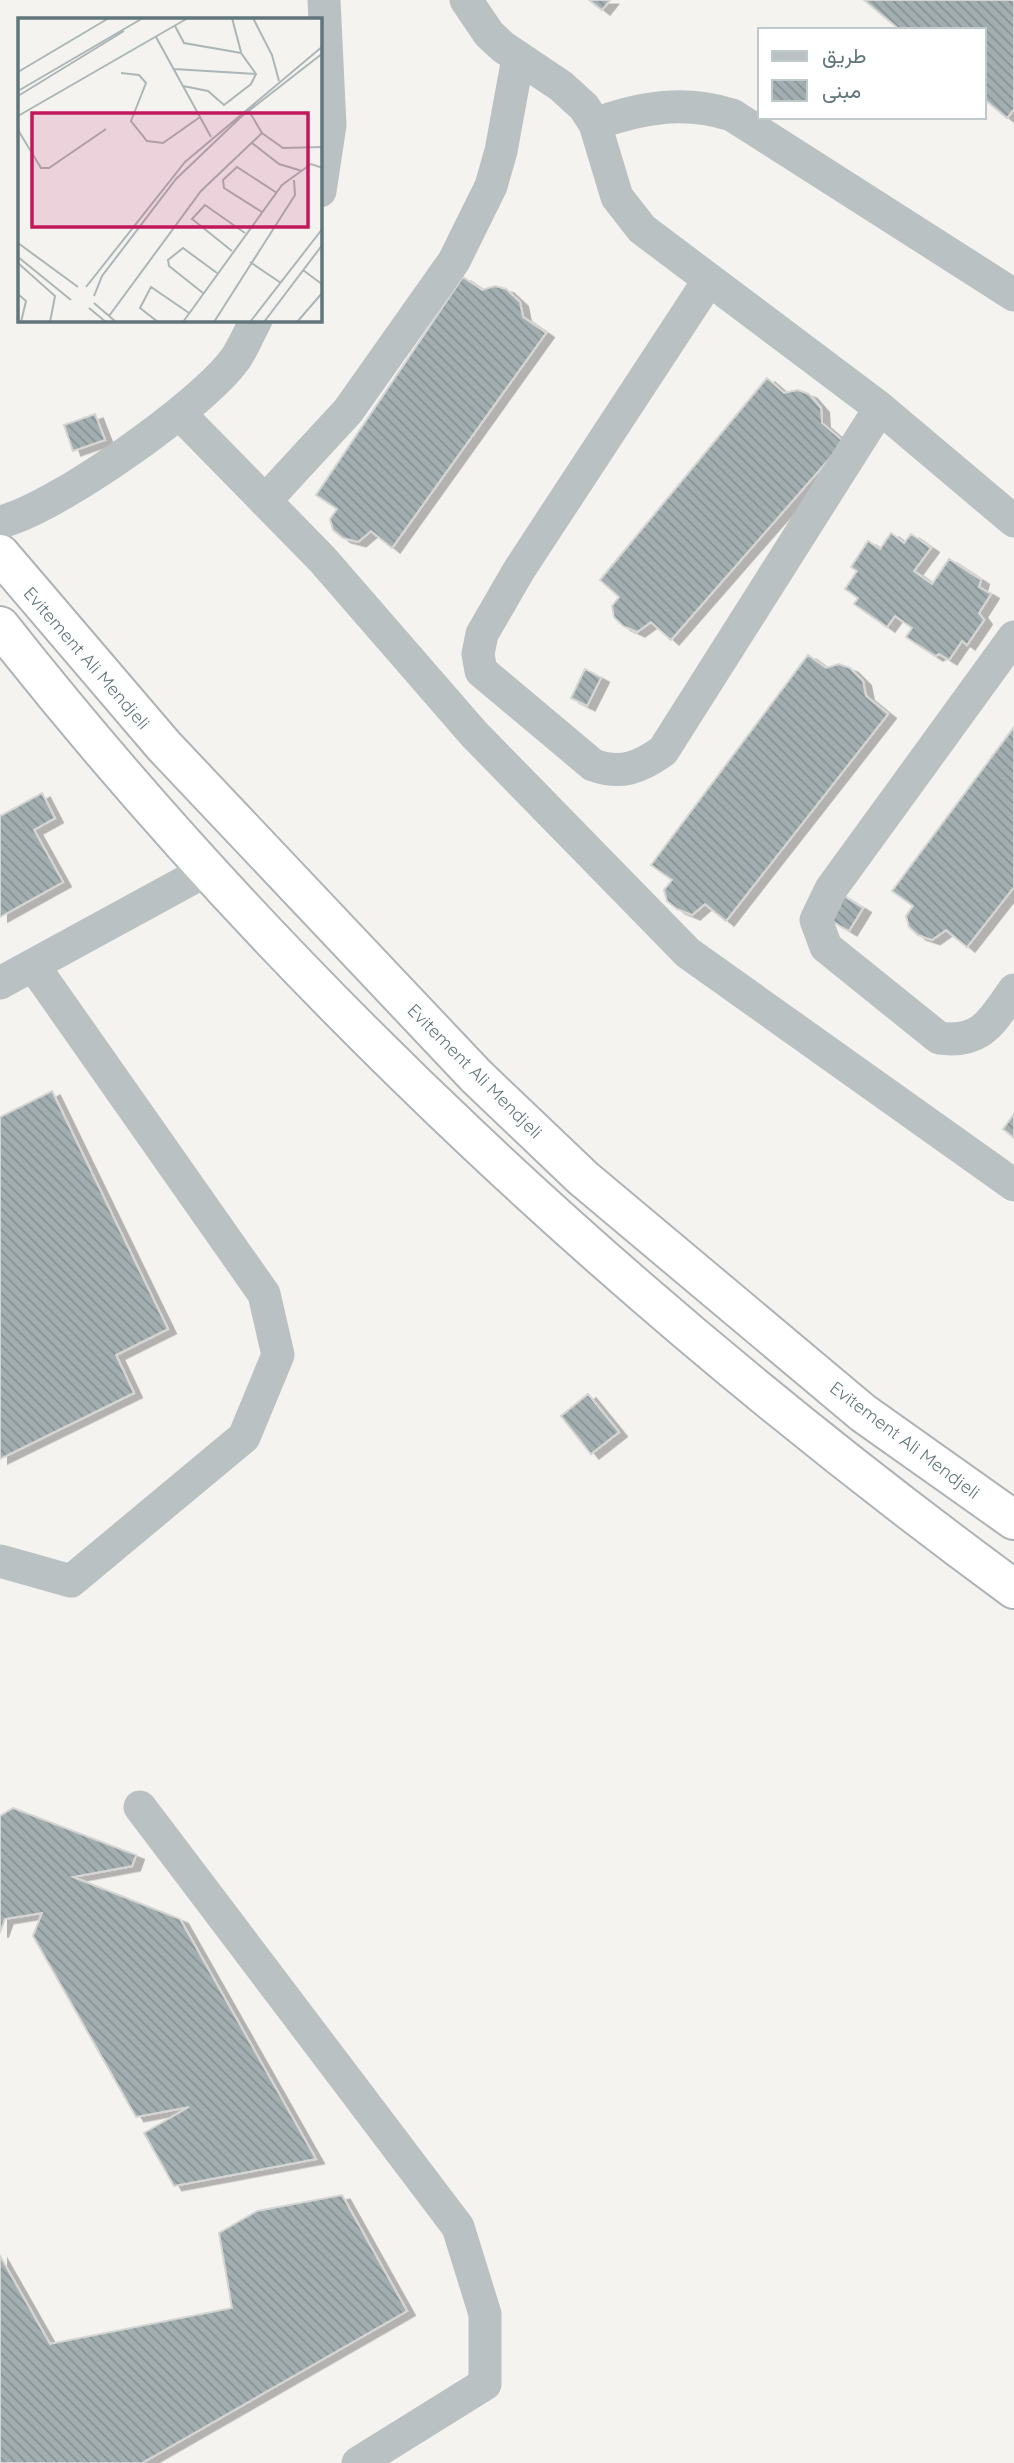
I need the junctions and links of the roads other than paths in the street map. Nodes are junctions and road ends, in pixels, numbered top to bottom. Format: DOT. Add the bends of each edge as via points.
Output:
graph roads {
  1 [pos="324,0"];
  2 [pos="466,0"];
  3 [pos="518,58"];
  4 [pos="595,124"];
  5 [pos="322,178"];
  6 [pos="709,280"];
  7 [pos="1014,295"];
  8 [pos="255,322"];
  9 [pos="880,408"];
  10 [pos="179,413"];
  11 [pos="265,501"];
  12 [pos="1014,521"];
  13 [pos="0,522"];
  14 [pos="0,554"];
  15 [pos="0,626"];
  16 [pos="1014,637"];
  17 [pos="209,869"];
  18 [pos="33,965"];
  19 [pos="0,983"];
  20 [pos="1014,990"];
  21 [pos="1014,1185"];
  22 [pos="1014,1520"];
  23 [pos="0,1561"];
  24 [pos="1014,1589"];
  25 [pos="140,1808"];
  26 [pos="358,2463"];
  1 -- 5 [label="street" via="330,125"];
  2 -- 3 [label="street" via="489,34"];
  3 -- 4 [label="street" via="572,95"];
  3 -- 11 [label="street" via="502,151 491,186 459,251 348,411"];
  4 -- 6 [label="street" via="608,177 626,213"];
  4 -- 7 [label="street" via="670,105 704,106 732,116"];
  6 -- 9 [label="street"];
  6 -- 9 [label="street" via="482,634 481,671 593,765 625,771 644,765 663,751"];
  8 -- 10 [label="street" via="235,359"];
  9 -- 12 [label="street"];
  10 -- 11 [label="street"];
  10 -- 13 [label="street" via="89,478 19,518"];
  11 -- 21 [label="street" via="322,559 474,734 688,953"];
  14 -- 22 [label="highway, Evitement Ali Mendjeli" via="164,746 475,1076 583,1178 863,1413"];
  15 -- 17 [label="highway"];
  16 -- 20 [label="street" via="831,889 816,920 826,947 939,1038 960,1041 981,1032"];
  17 -- 18 [label="street"];
  17 -- 24 [label="highway" via="432,1102 561,1220 707,1349 895,1502"];
  18 -- 19 [label="street"];
  18 -- 23 [label="street" via="264,1294 278,1355 244,1437 71,1581"];
  25 -- 26 [label="street" via="458,2227 485,2314 485,2384"];
}
